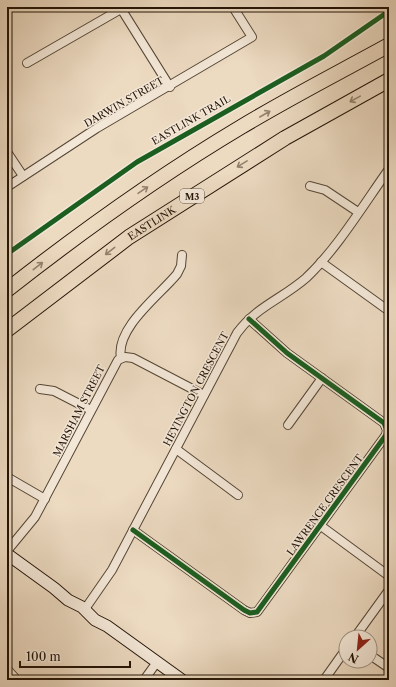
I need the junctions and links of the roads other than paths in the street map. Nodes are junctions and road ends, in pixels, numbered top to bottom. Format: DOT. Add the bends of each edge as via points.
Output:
graph roads {
  1 [pos="233,7"];
  2 [pos="121,8"];
  3 [pos="389,45"];
  4 [pos="27,64"];
  5 [pos="389,80"];
  6 [pos="170,87"];
  7 [pos="7,152"];
  8 [pos="389,169"];
  9 [pos="22,176"];
  10 [pos="310,186"];
  11 [pos="7,187"];
  12 [pos="358,212"];
  13 [pos="182,255"];
  14 [pos="321,262"];
  15 [pos="7,290"];
  16 [pos="389,311"];
  17 [pos="249,319"];
  18 [pos="7,330"];
  19 [pos="121,358"];
  20 [pos="322,378"];
  21 [pos="40,389"];
  22 [pos="204,395"];
  23 [pos="91,410"];
  24 [pos="288,425"];
  25 [pos="176,449"];
  26 [pos="7,477"];
  27 [pos="238,494"];
  28 [pos="45,498"];
  29 [pos="321,526"];
  30 [pos="133,530"];
  31 [pos="7,552"];
  32 [pos="389,576"];
  33 [pos="389,590"];
  34 [pos="86,607"];
  35 [pos="361,629"];
  36 [pos="338,660"];
  37 [pos="378,660"];
  38 [pos="157,662"];
  39 [pos="389,668"];
  40 [pos="7,669"];
  41 [pos="17,680"];
  42 [pos="144,680"];
  43 [pos="182,680"];
  44 [pos="324,680"];
  1 -- 6 [label="street, DARWIN STREET" via="252,37"];
  2 -- 4 [label="street"];
  2 -- 6 [label="street"];
  15 -- 3 [label="highway, one-way" via="84,231 189,160 241,127"];
  5 -- 18 [label="highway, EASTLINK / M3, one-way" via="285,138 135,232"];
  6 -- 9 [label="street, DARWIN STREET" via="97,128"];
  7 -- 9 [label="street"];
  8 -- 12 [label="street, HEYINGTON CRESCENT"];
  9 -- 11 [label="street, DARWIN STREET"];
  10 -- 12 [label="street" via="325,190"];
  12 -- 14 [label="street, HEYINGTON CRESCENT"];
  13 -- 19 [label="street" via="178,274 127,330 122,343"];
  14 -- 16 [label="street"];
  14 -- 17 [label="street, HEYINGTON CRESCENT" via="298,284 266,304"];
  17 -- 20 [label="street, LAWRENCE CRESCENT"];
  17 -- 22 [label="street, HEYINGTON CRESCENT" via="232,342"];
  19 -- 22 [label="street" via="133,358"];
  19 -- 23 [label="street, MARSHAM STREET" via="114,366"];
  20 -- 24 [label="street"];
  20 -- 29 [label="street, LAWRENCE CRESCENT" via="384,423 387,430 386,435"];
  21 -- 23 [label="street" via="54,391"];
  22 -- 25 [label="street, HEYINGTON CRESCENT"];
  23 -- 28 [label="street, MARSHAM STREET"];
  25 -- 27 [label="street"];
  25 -- 30 [label="street, HEYINGTON CRESCENT"];
  26 -- 28 [label="street"];
  28 -- 31 [label="street, MARSHAM STREET" via="35,517"];
  29 -- 30 [label="street, LAWRENCE CRESCENT" via="255,613 244,610"];
  29 -- 32 [label="street"];
  30 -- 34 [label="street, HEYINGTON CRESCENT" via="109,576"];
  31 -- 34 [label="main road" via="68,600"];
  33 -- 35 [label="street"];
  34 -- 38 [label="main road" via="95,620"];
  36 -- 44 [label="street"];
  37 -- 39 [label="street"];
  38 -- 42 [label="street"];
  38 -- 43 [label="main road"];
  40 -- 41 [label="street"];
}
